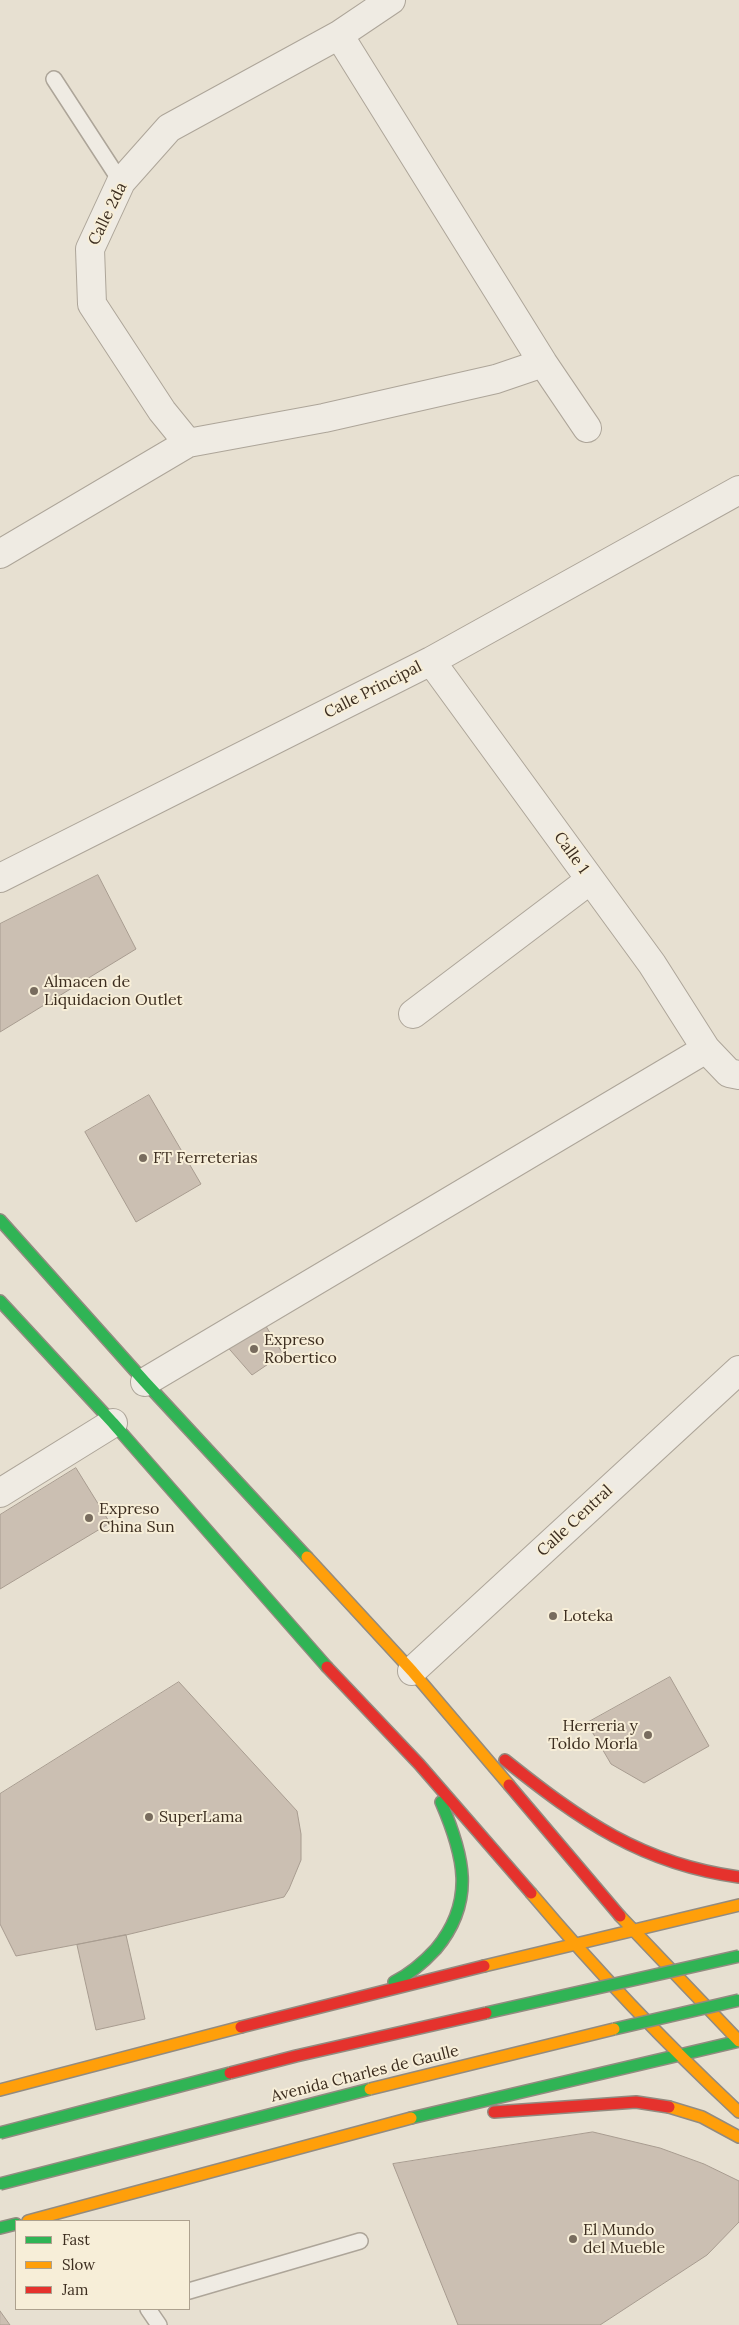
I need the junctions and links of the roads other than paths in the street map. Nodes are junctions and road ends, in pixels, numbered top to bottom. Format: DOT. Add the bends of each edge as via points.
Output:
graph roads {
  1 [pos="391,0"];
  2 [pos="339,35"];
  3 [pos="54,79"];
  4 [pos="121,182"];
  5 [pos="543,362"];
  6 [pos="587,428"];
  7 [pos="188,442"];
  8 [pos="739,490"];
  9 [pos="0,554"];
  10 [pos="431,660"];
  11 [pos="0,878"];
  12 [pos="590,880"];
  13 [pos="414,1014"];
  14 [pos="706,1048"];
  15 [pos="739,1075"];
  16 [pos="0,1220"];
  17 [pos="0,1301"];
  18 [pos="739,1370"];
  19 [pos="145,1382"];
  20 [pos="113,1423"];
  21 [pos="0,1493"];
  22 [pos="412,1671"];
  23 [pos="458,1723"];
  24 [pos="419,1764"];
  25 [pos="739,1876"];
  26 [pos="739,1905"];
  27 [pos="633,1931"];
  28 [pos="575,1945"];
  29 [pos="739,1956"];
  30 [pos="354,1998"];
  31 [pos="739,2000"];
  32 [pos="739,2041"];
  33 [pos="678,2054"];
  34 [pos="0,2090"];
  35 [pos="739,2112"];
  36 [pos="410,2118"];
  37 [pos="0,2133"];
  38 [pos="739,2137"];
  39 [pos="0,2184"];
  40 [pos="81,2208"];
  41 [pos="32,2220"];
  42 [pos="89,2220"];
  43 [pos="15,2224"];
  44 [pos="0,2228"];
  45 [pos="360,2241"];
  46 [pos="190,2291"];
  47 [pos="149,2310"];
  48 [pos="159,2325"];
  1 -- 2 [label="street, Calle 2da"];
  2 -- 4 [label="street, Calle 2da" via="169,128"];
  2 -- 5 [label="street"];
  3 -- 4 [label="lane"];
  4 -- 7 [label="street, Calle 2da" via="90,249 92,304 162,411"];
  5 -- 6 [label="street"];
  5 -- 7 [label="street" via="496,379 324,418"];
  7 -- 9 [label="street"];
  8 -- 10 [label="street, Calle Principal"];
  10 -- 11 [label="street, Calle Principal"];
  10 -- 12 [label="street, Calle 1"];
  12 -- 13 [label="street"];
  12 -- 14 [label="street, Calle 1" via="652,964"];
  14 -- 15 [label="street, Calle 1" via="729,1073"];
  14 -- 19 [label="street"];
  16 -- 19 [label="main road"];
  17 -- 20 [label="main road"];
  18 -- 22 [label="street, Calle Central"];
  19 -- 22 [label="main road"];
  20 -- 21 [label="street"];
  20 -- 24 [label="main road" via="311,1650"];
  22 -- 23 [label="main road"];
  23 -- 25 [label="main road" via="543,1790 618,1840 677,1864 722,1876"];
  23 -- 27 [label="main road"];
  24 -- 28 [label="main road"];
  24 -- 30 [label="main road" via="439,1796 459,1847 464,1889 460,1907 452,1928 421,1964 401,1979"];
  26 -- 27 [label="main road"];
  27 -- 28 [label="main road"];
  27 -- 32 [label="main road"];
  28 -- 30 [label="main road"];
  28 -- 33 [label="main road"];
  29 -- 37 [label="main road, Avenida Charles de Gaulle, bridge" via="296,2056"];
  30 -- 34 [label="main road"];
  31 -- 39 [label="main road, Avenida Charles de Gaulle, bridge" via="493,2058"];
  32 -- 33 [label="main road"];
  33 -- 35 [label="main road"];
  33 -- 36 [label="main road"];
  36 -- 38 [label="main road" via="636,2102 672,2106 696,2114"];
  36 -- 40 [label="main road"];
  40 -- 41 [label="main road"];
  40 -- 42 [label="lane"];
  43 -- 44 [label="main road"];
  45 -- 46 [label="lane"];
  47 -- 48 [label="lane"];
}
